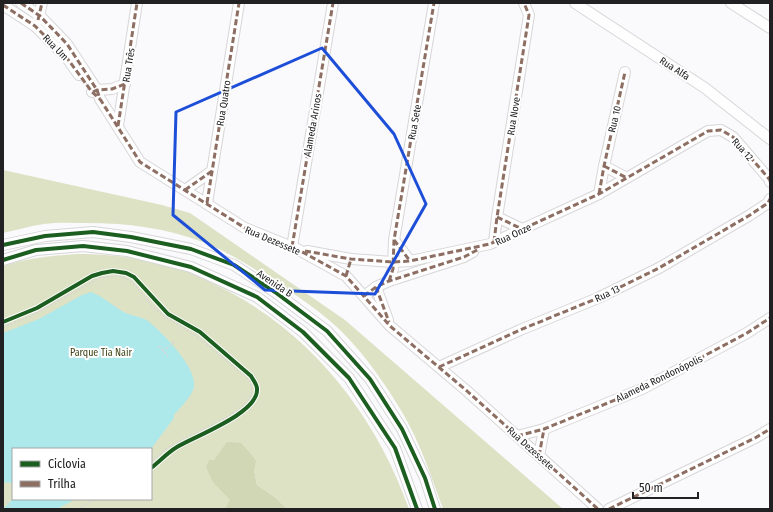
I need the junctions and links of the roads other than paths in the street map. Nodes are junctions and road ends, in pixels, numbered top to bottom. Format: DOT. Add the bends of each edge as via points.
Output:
graph roads {
  1 [pos="21,3"];
  2 [pos="42,3"];
  3 [pos="137,3"];
  4 [pos="239,3"];
  5 [pos="333,3"];
  6 [pos="434,3"];
  7 [pos="524,3"];
  8 [pos="575,3"];
  9 [pos="731,3"];
  10 [pos="3,5"];
  11 [pos="37,21"];
  12 [pos="770,28"];
  13 [pos="625,72"];
  14 [pos="125,84"];
  15 [pos="96,94"];
  16 [pos="118,126"];
  17 [pos="708,131"];
  18 [pos="770,139"];
  19 [pos="604,166"];
  20 [pos="212,171"];
  21 [pos="627,178"];
  22 [pos="770,182"];
  23 [pos="185,190"];
  24 [pos="599,194"];
  25 [pos="769,201"];
  26 [pos="207,203"];
  27 [pos="497,217"];
  28 [pos="522,229"];
  29 [pos="394,240"];
  30 [pos="492,243"];
  31 [pos="3,245"];
  32 [pos="294,248"];
  33 [pos="351,259"];
  34 [pos="3,260"];
  35 [pos="410,261"];
  36 [pos="393,262"];
  37 [pos="346,276"];
  38 [pos="389,281"];
  39 [pos="376,287"];
  40 [pos="364,296"];
  41 [pos="770,318"];
  42 [pos="390,326"];
  43 [pos="439,367"];
  44 [pos="544,429"];
  45 [pos="770,429"];
  46 [pos="517,436"];
  47 [pos="539,456"];
  48 [pos="626,505"];
  49 [pos="417,509"];
  50 [pos="435,509"];
  51 [pos="598,509"];
  52 [pos="609,509"];
  1 -- 11 [label="street, Rua Um"];
  2 -- 11 [label="street"];
  3 -- 14 [label="street, Rua Três"];
  4 -- 20 [label="street, Rua Quatro"];
  5 -- 32 [label="street, Alameda Arinos"];
  6 -- 29 [label="street, Rua Sete"];
  7 -- 27 [label="street, Rua Nove" via="529,15"];
  8 -- 18 [label="street, Rua Alfa" via="705,88"];
  9 -- 12 [label="street"];
  10 -- 11 [label="street, Rua Um"];
  11 -- 15 [label="street, Rua Um"];
  13 -- 19 [label="street, Rua 10"];
  14 -- 15 [label="street"];
  14 -- 16 [label="street, Rua Três"];
  15 -- 16 [label="street, Rua Um"];
  16 -- 23 [label="street, Rua Dezessete" via="140,162"];
  17 -- 21 [label="street, Rua Onze"];
  17 -- 22 [label="street, Rua 12" via="721,130 733,137"];
  19 -- 21 [label="street"];
  19 -- 24 [label="street, Rua 10"];
  20 -- 23 [label="street"];
  20 -- 26 [label="street, Rua Quatro"];
  21 -- 24 [label="street, Rua Onze"];
  23 -- 26 [label="street, Rua Dezessete"];
  24 -- 28 [label="street, Rua Onze"];
  25 -- 43 [label="street, Rua 13" via="750,215 659,268 598,298"];
  26 -- 32 [label="street, Rua Dezessete" via="245,228"];
  27 -- 28 [label="street"];
  27 -- 30 [label="street, Rua Nove"];
  28 -- 30 [label="street, Rua Onze"];
  29 -- 35 [label="street"];
  29 -- 36 [label="street, Rua Sete"];
  30 -- 35 [label="street, Rua Onze"];
  30 -- 38 [label="street" via="464,256"];
  31 -- 50 [label="street, Avenida B" via="45,236 93,232 191,249 234,265 327,331 370,379 402,429 425,478"];
  32 -- 33 [label="street, Rua Onze"];
  32 -- 37 [label="street, Rua Dezessete"];
  33 -- 36 [label="street, Rua Onze"];
  33 -- 37 [label="street"];
  34 -- 49 [label="street" via="36,250 83,246 126,251 191,267 257,297 303,332 349,378 395,448"];
  35 -- 36 [label="street, Rua Onze"];
  36 -- 38 [label="street, Rua Sete"];
  37 -- 40 [label="street, Rua Dezessete"];
  38 -- 39 [label="street"];
  39 -- 40 [label="street"];
  39 -- 42 [label="street"];
  40 -- 42 [label="street, Rua Dezessete"];
  41 -- 44 [label="street, Alameda Rondonópolis" via="642,389"];
  42 -- 43 [label="street, Rua Dezessete"];
  43 -- 46 [label="street, Rua Dezessete"];
  44 -- 46 [label="street, Alameda Rondonópolis"];
  44 -- 47 [label="street"];
  45 -- 48 [label="street"];
  46 -- 47 [label="street, Rua Dezessete"];
  47 -- 51 [label="street, Rua Dezessete"];
  48 -- 52 [label="street"];
}
